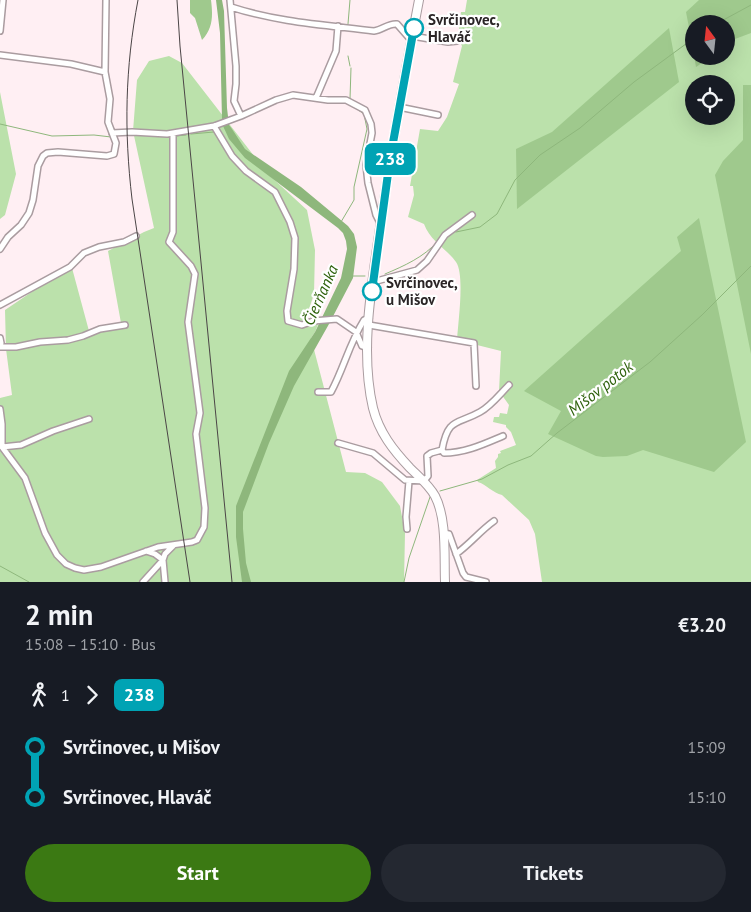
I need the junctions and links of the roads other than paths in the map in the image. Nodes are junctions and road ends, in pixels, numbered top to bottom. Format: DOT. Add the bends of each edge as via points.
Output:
graph roads {
  1 [pos="3,0"];
  2 [pos="106,0"];
  3 [pos="230,0"];
  4 [pos="419,0"];
  5 [pos="231,7"];
  6 [pos="338,26"];
  7 [pos="0,31"];
  8 [pos="412,38"];
  9 [pos="457,41"];
  10 [pos="0,55"];
  11 [pos="105,72"];
  12 [pos="316,98"];
  13 [pos="399,107"];
  14 [pos="438,115"];
  15 [pos="239,117"];
  16 [pos="214,126"];
  17 [pos="112,133"];
  18 [pos="173,133"];
  19 [pos="472,215"];
  20 [pos="380,223"];
  21 [pos="136,236"];
  22 [pos="0,249"];
  23 [pos="373,282"];
  24 [pos="0,305"];
  25 [pos="369,322"];
  26 [pos="125,325"];
  27 [pos="356,332"];
  28 [pos="0,338"];
  29 [pos="0,347"];
  30 [pos="368,348"];
  31 [pos="508,385"];
  32 [pos="476,386"];
  33 [pos="318,392"];
  34 [pos="0,409"];
  35 [pos="89,419"];
  36 [pos="503,436"];
  37 [pos="338,443"];
  38 [pos="2,447"];
  39 [pos="442,450"];
  40 [pos="409,481"];
  41 [pos="424,481"];
  42 [pos="494,521"];
  43 [pos="407,529"];
  44 [pos="442,533"];
  45 [pos="175,545"];
  46 [pos="146,551"];
  47 [pos="456,554"];
  48 [pos="163,560"];
  49 [pos="143,582"];
  50 [pos="165,582"];
  51 [pos="445,582"];
  52 [pos="486,582"];
  1 -- 7 [label="street"];
  2 -- 11 [label="street"];
  3 -- 5 [label="street"];
  4 -- 8 [label="main road"];
  5 -- 6 [label="street" via="249,13"];
  5 -- 15 [label="street" via="236,66 234,101"];
  6 -- 8 [label="street" via="374,31 397,24"];
  6 -- 12 [label="street" via="336,51"];
  8 -- 9 [label="street"];
  8 -- 13 [label="main road"];
  10 -- 11 [label="street"];
  11 -- 17 [label="street" via="110,99 108,122"];
  12 -- 15 [label="street" via="293,95"];
  12 -- 20 [label="street" via="346,100 365,110 372,134 366,165 368,183"];
  13 -- 14 [label="street"];
  13 -- 20 [label="main road"];
  15 -- 16 [label="street"];
  16 -- 18 [label="street"];
  16 -- 27 [label="street" via="232,156 246,171 275,192 290,222 295,238 288,321 302,325 337,319"];
  17 -- 18 [label="street"];
  17 -- 22 [label="street" via="116,143 114,154 110,156 58,152 43,156 29,213"];
  18 -- 45 [label="street" via="173,232 169,242 195,274 188,322 200,413 196,434 205,508 200,536 192,542"];
  19 -- 23 [label="street" via="445,235 417,270"];
  20 -- 23 [label="main road"];
  21 -- 24 [label="street" via="84,253 70,267"];
  23 -- 25 [label="main road"];
  25 -- 27 [label="street" via="364,320"];
  25 -- 30 [label="main road"];
  25 -- 32 [label="street" via="474,343"];
  26 -- 29 [label="street" via="96,330 68,340"];
  27 -- 30 [label="street" via="362,346"];
  27 -- 33 [label="street" via="330,392"];
  28 -- 29 [label="street"];
  30 -- 41 [label="main road" via="370,390 377,420 391,446"];
  31 -- 39 [label="street" via="480,412 452,425"];
  34 -- 38 [label="street"];
  35 -- 38 [label="street" via="21,445"];
  36 -- 39 [label="street" via="453,453"];
  37 -- 40 [label="street" via="373,453"];
  38 -- 46 [label="street" via="25,478 45,533 66,564 84,570"];
  39 -- 41 [label="street" via="427,456 428,476"];
  40 -- 41 [label="street"];
  40 -- 43 [label="street"];
  41 -- 44 [label="main road" via="438,506"];
  42 -- 47 [label="street"];
  44 -- 47 [label="street" via="449,534"];
  44 -- 51 [label="main road"];
  45 -- 46 [label="street"];
  45 -- 48 [label="street"];
  46 -- 48 [label="street"];
  47 -- 52 [label="street" via="466,577"];
  48 -- 49 [label="street"];
  48 -- 50 [label="street"];
}
